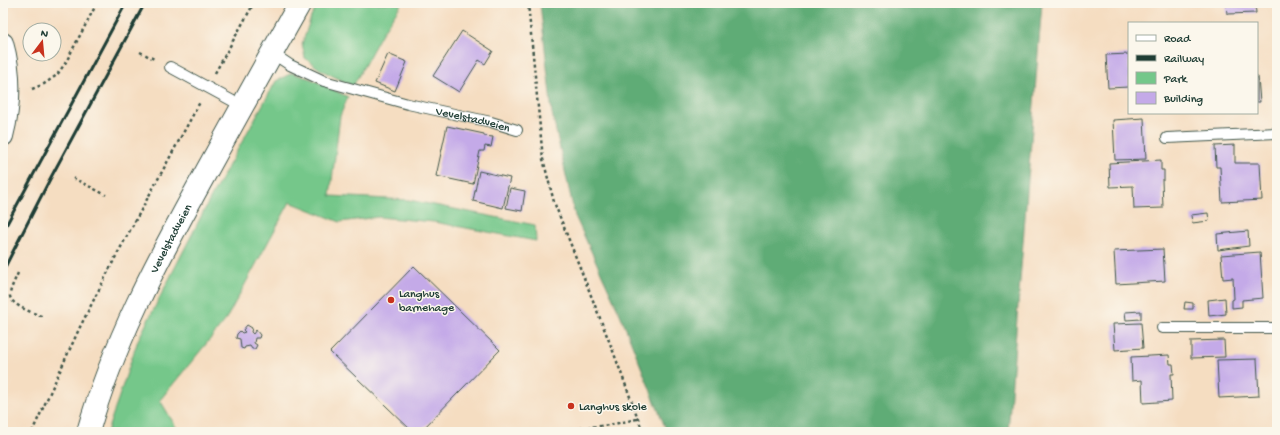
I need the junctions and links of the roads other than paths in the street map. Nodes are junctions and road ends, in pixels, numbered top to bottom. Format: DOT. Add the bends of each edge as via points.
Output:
graph roads {
  1 [pos="300,3"];
  2 [pos="3,43"];
  3 [pos="272,53"];
  4 [pos="170,67"];
  5 [pos="6,97"];
  6 [pos="242,106"];
  7 [pos="517,130"];
  8 [pos="1277,133"];
  9 [pos="3,136"];
  10 [pos="1167,138"];
  11 [pos="1162,328"];
  12 [pos="1277,328"];
  13 [pos="88,432"];
  1 -- 3 [label="main road, Vevelstadveien"];
  2 -- 5 [label="street" via="10,75"];
  3 -- 6 [label="main road, Vevelstadveien"];
  3 -- 7 [label="lane, Vevelstadveien" via="290,65 324,81"];
  4 -- 6 [label="lane"];
  5 -- 9 [label="street"];
  6 -- 13 [label="main road, Vevelstadveien" via="147,282 113,358"];
  8 -- 10 [label="lane"];
  11 -- 12 [label="lane"];
}
